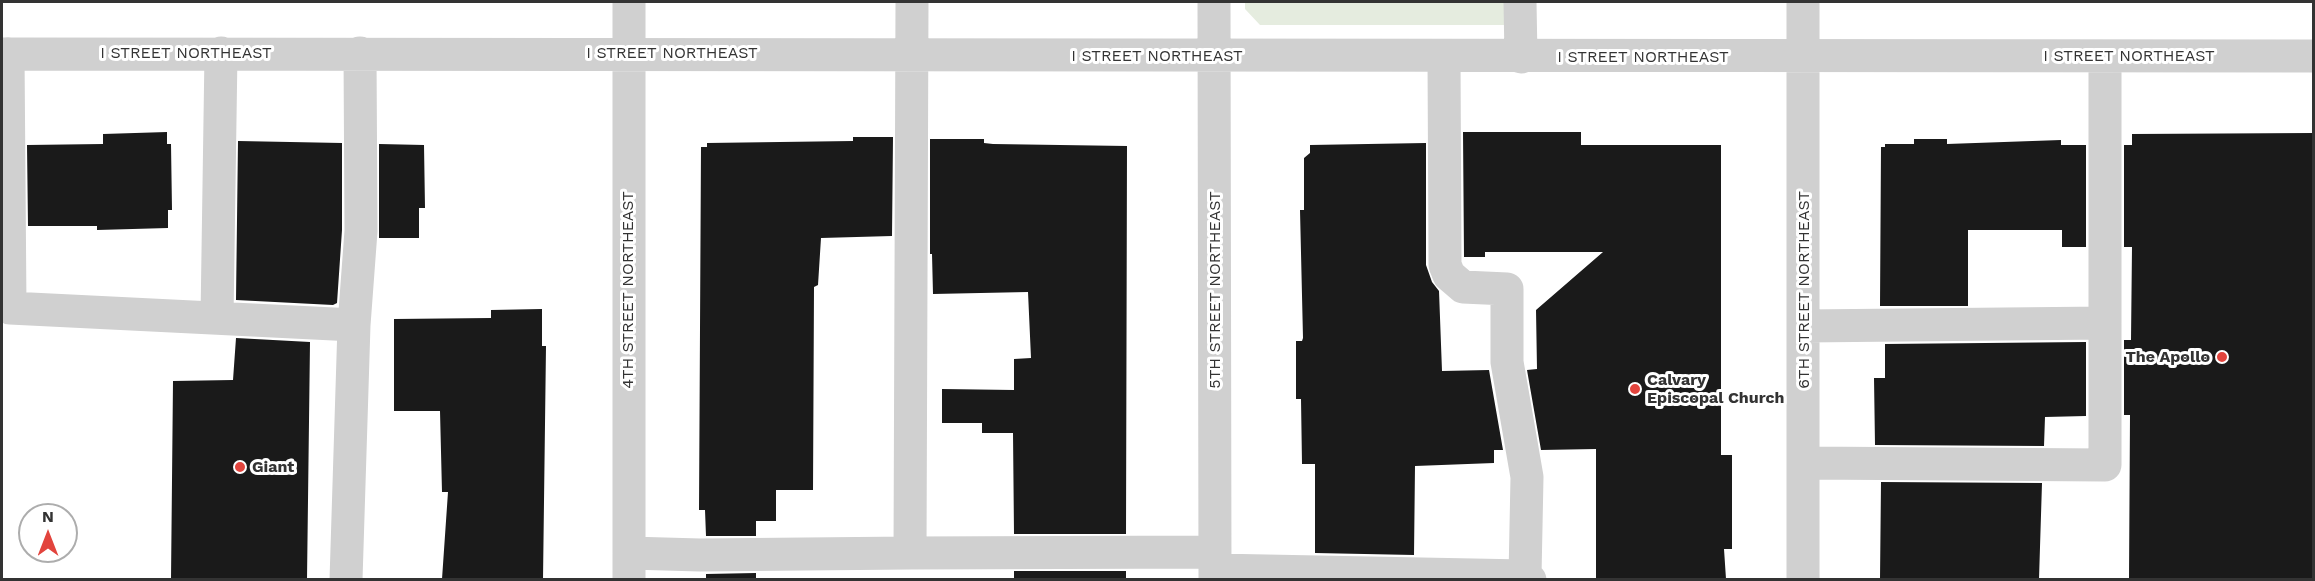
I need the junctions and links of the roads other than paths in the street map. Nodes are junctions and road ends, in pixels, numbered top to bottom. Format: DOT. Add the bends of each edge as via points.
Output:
graph roads {
  1 [pos="629,2"];
  2 [pos="912,2"];
  3 [pos="1214,2"];
  4 [pos="1520,2"];
  5 [pos="1803,2"];
  6 [pos="221,52"];
  7 [pos="360,52"];
  8 [pos="629,52"];
  9 [pos="5,54"];
  10 [pos="912,55"];
  11 [pos="2105,56"];
  12 [pos="2313,56"];
  13 [pos="1214,57"];
  14 [pos="1444,57"];
  15 [pos="1521,57"];
  16 [pos="1803,57"];
  17 [pos="216,318"];
  18 [pos="2105,323"];
  19 [pos="354,325"];
  20 [pos="1804,326"];
  21 [pos="1805,463"];
  22 [pos="910,553"];
  23 [pos="629,566"];
  24 [pos="1215,567"];
  25 [pos="1527,578"];
  26 [pos="346,579"];
  27 [pos="1803,579"];
  1 -- 8 [label="street, 4TH STREET NORTHEAST"];
  2 -- 10 [label="street"];
  3 -- 13 [label="street, 5TH STREET NORTHEAST"];
  4 -- 15 [label="street"];
  5 -- 16 [label="street, 6TH STREET NORTHEAST"];
  6 -- 7 [label="street, I STREET NORTHEAST"];
  6 -- 9 [label="street, I STREET NORTHEAST"];
  6 -- 17 [label="street"];
  7 -- 8 [label="street, I STREET NORTHEAST"];
  7 -- 19 [label="street" via="361,231"];
  8 -- 10 [label="street, I STREET NORTHEAST"];
  8 -- 23 [label="street, 4TH STREET NORTHEAST"];
  9 -- 17 [label="street" via="10,308"];
  10 -- 13 [label="street, I STREET NORTHEAST"];
  10 -- 22 [label="street"];
  11 -- 12 [label="street, I STREET NORTHEAST"];
  11 -- 16 [label="street, I STREET NORTHEAST"];
  11 -- 18 [label="street"];
  13 -- 14 [label="street, I STREET NORTHEAST"];
  13 -- 24 [label="street, 5TH STREET NORTHEAST"];
  14 -- 15 [label="street, I STREET NORTHEAST"];
  14 -- 25 [label="street" via="1445,265 1462,287 1508,289 1508,362 1527,477"];
  15 -- 16 [label="street, I STREET NORTHEAST"];
  16 -- 20 [label="street, 6TH STREET NORTHEAST"];
  17 -- 19 [label="street"];
  18 -- 20 [label="street"];
  18 -- 21 [label="street" via="2105,465"];
  19 -- 26 [label="street"];
  20 -- 21 [label="street, 6TH STREET NORTHEAST"];
  21 -- 27 [label="street, 6TH STREET NORTHEAST"];
  22 -- 23 [label="street" via="700,555"];
  22 -- 24 [label="street"];
  24 -- 25 [label="street"];
}
